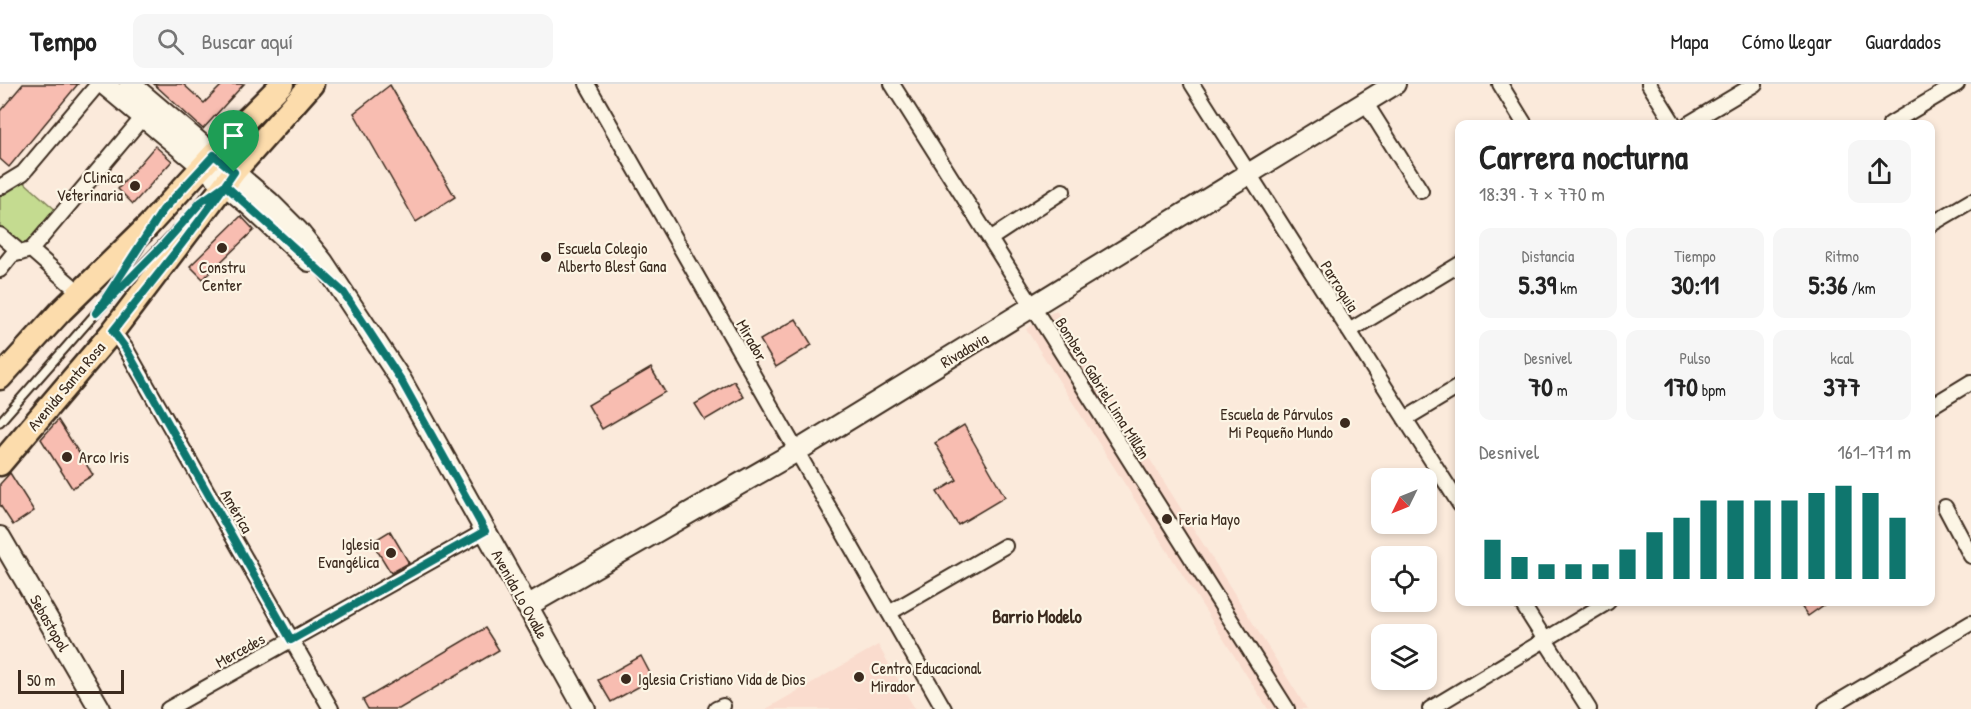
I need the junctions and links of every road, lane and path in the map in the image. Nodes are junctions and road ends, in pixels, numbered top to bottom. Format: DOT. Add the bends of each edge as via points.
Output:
graph roads {
  1 [pos="98,84"];
  2 [pos="104,84"];
  3 [pos="282,84"];
  4 [pos="312,84"];
  5 [pos="587,84"];
  6 [pos="892,84"];
  7 [pos="1192,84"];
  8 [pos="1395,84"];
  9 [pos="1500,84"];
  10 [pos="1649,84"];
  11 [pos="1755,84"];
  12 [pos="1957,84"];
  13 [pos="139,87"];
  14 [pos="1365,102"];
  15 [pos="143,117"];
  16 [pos="1522,120"];
  17 [pos="1672,120"];
  18 [pos="1696,120"];
  19 [pos="1897,120"];
  20 [pos="208,161"];
  21 [pos="1249,173"];
  22 [pos="230,178"];
  23 [pos="4,180"];
  24 [pos="1064,191"];
  25 [pos="1421,191"];
  26 [pos="1971,201"];
  27 [pos="195,208"];
  28 [pos="163,210"];
  29 [pos="1935,222"];
  30 [pos="182,223"];
  31 [pos="0,235"];
  32 [pos="990,239"];
  33 [pos="26,251"];
  34 [pos="1455,267"];
  35 [pos="0,270"];
  36 [pos="79,292"];
  37 [pos="1033,307"];
  38 [pos="96,313"];
  39 [pos="113,331"];
  40 [pos="1349,331"];
  41 [pos="0,378"];
  42 [pos="1971,382"];
  43 [pos="1455,389"];
  44 [pos="1935,404"];
  45 [pos="1405,419"];
  46 [pos="0,422"];
  47 [pos="797,451"];
  48 [pos="0,464"];
  49 [pos="1455,497"];
  50 [pos="1945,507"];
  51 [pos="485,531"];
  52 [pos="0,537"];
  53 [pos="1005,546"];
  54 [pos="1971,556"];
  55 [pos="0,560"];
  56 [pos="527,606"];
  57 [pos="1524,606"];
  58 [pos="1601,606"];
  59 [pos="889,613"];
  60 [pos="1971,623"];
  61 [pos="291,640"];
  62 [pos="1545,640"];
  63 [pos="85,709"];
  64 [pos="100,709"];
  65 [pos="168,709"];
  66 [pos="331,709"];
  67 [pos="585,709"];
  68 [pos="944,709"];
  69 [pos="1287,709"];
  70 [pos="1430,709"];
  71 [pos="1589,709"];
  72 [pos="1826,709"];
  1 -- 23 [label="street" via="23,173"];
  2 -- 15 [label="street, Avenida Lo Ovalle"];
  3 -- 20 [label="main road"];
  4 -- 22 [label="main road, Avenida Santa Rosa"];
  5 -- 47 [label="street, Mirador"];
  6 -- 32 [label="street, Bombero Gabriel Lima Millán"];
  7 -- 21 [label="street, Parroquia"];
  8 -- 14 [label="street, Rivadavia"];
  9 -- 16 [label="street"];
  10 -- 17 [label="street"];
  11 -- 18 [label="street"];
  12 -- 19 [label="street"];
  13 -- 20 [label="street, Avenida Lo Ovalle"];
  14 -- 21 [label="street, Rivadavia"];
  14 -- 25 [label="street"];
  15 -- 20 [label="street, Avenida Lo Ovalle"];
  15 -- 33 [label="street"];
  20 -- 22 [label="street, Avenida Lo Ovalle"];
  20 -- 28 [label="main road"];
  21 -- 37 [label="street, Rivadavia"];
  21 -- 40 [label="street, Parroquia"];
  22 -- 27 [label="lane"];
  22 -- 39 [label="main road, Avenida Santa Rosa"];
  22 -- 51 [label="street, Avenida Lo Ovalle" via="344,293 401,380"];
  24 -- 32 [label="street"];
  26 -- 29 [label="street"];
  28 -- 36 [label="main road"];
  28 -- 38 [label="lane"];
  30 -- 38 [label="lane"];
  31 -- 33 [label="street"];
  32 -- 37 [label="street, Bombero Gabriel Lima Millán"];
  33 -- 35 [label="street" via="12,255"];
  33 -- 36 [label="street"];
  34 -- 40 [label="street"];
  36 -- 41 [label="main road"];
  37 -- 47 [label="street, Rivadavia"];
  37 -- 69 [label="street, Bombero Gabriel Lima Millán"];
  38 -- 46 [label="lane"];
  39 -- 48 [label="main road, Avenida Santa Rosa"];
  39 -- 61 [label="street, América"];
  40 -- 45 [label="street, Parroquia"];
  42 -- 44 [label="street"];
  43 -- 45 [label="street"];
  45 -- 49 [label="street, Parroquia"];
  47 -- 56 [label="street, Rivadavia"];
  47 -- 59 [label="street, Mirador"];
  50 -- 54 [label="street"];
  51 -- 56 [label="street, Avenida Lo Ovalle"];
  51 -- 61 [label="street, Mercedes"];
  52 -- 64 [label="street, Sebastopol"];
  53 -- 59 [label="street"];
  55 -- 63 [label="street, Sebastopol"];
  56 -- 67 [label="street, Avenida Lo Ovalle"];
  57 -- 62 [label="street"];
  58 -- 62 [label="street"];
  59 -- 68 [label="street, Mirador"];
  60 -- 72 [label="street"];
  61 -- 65 [label="street, Mercedes"];
  61 -- 66 [label="street, América"];
  62 -- 70 [label="street"];
  62 -- 71 [label="street"];
}
